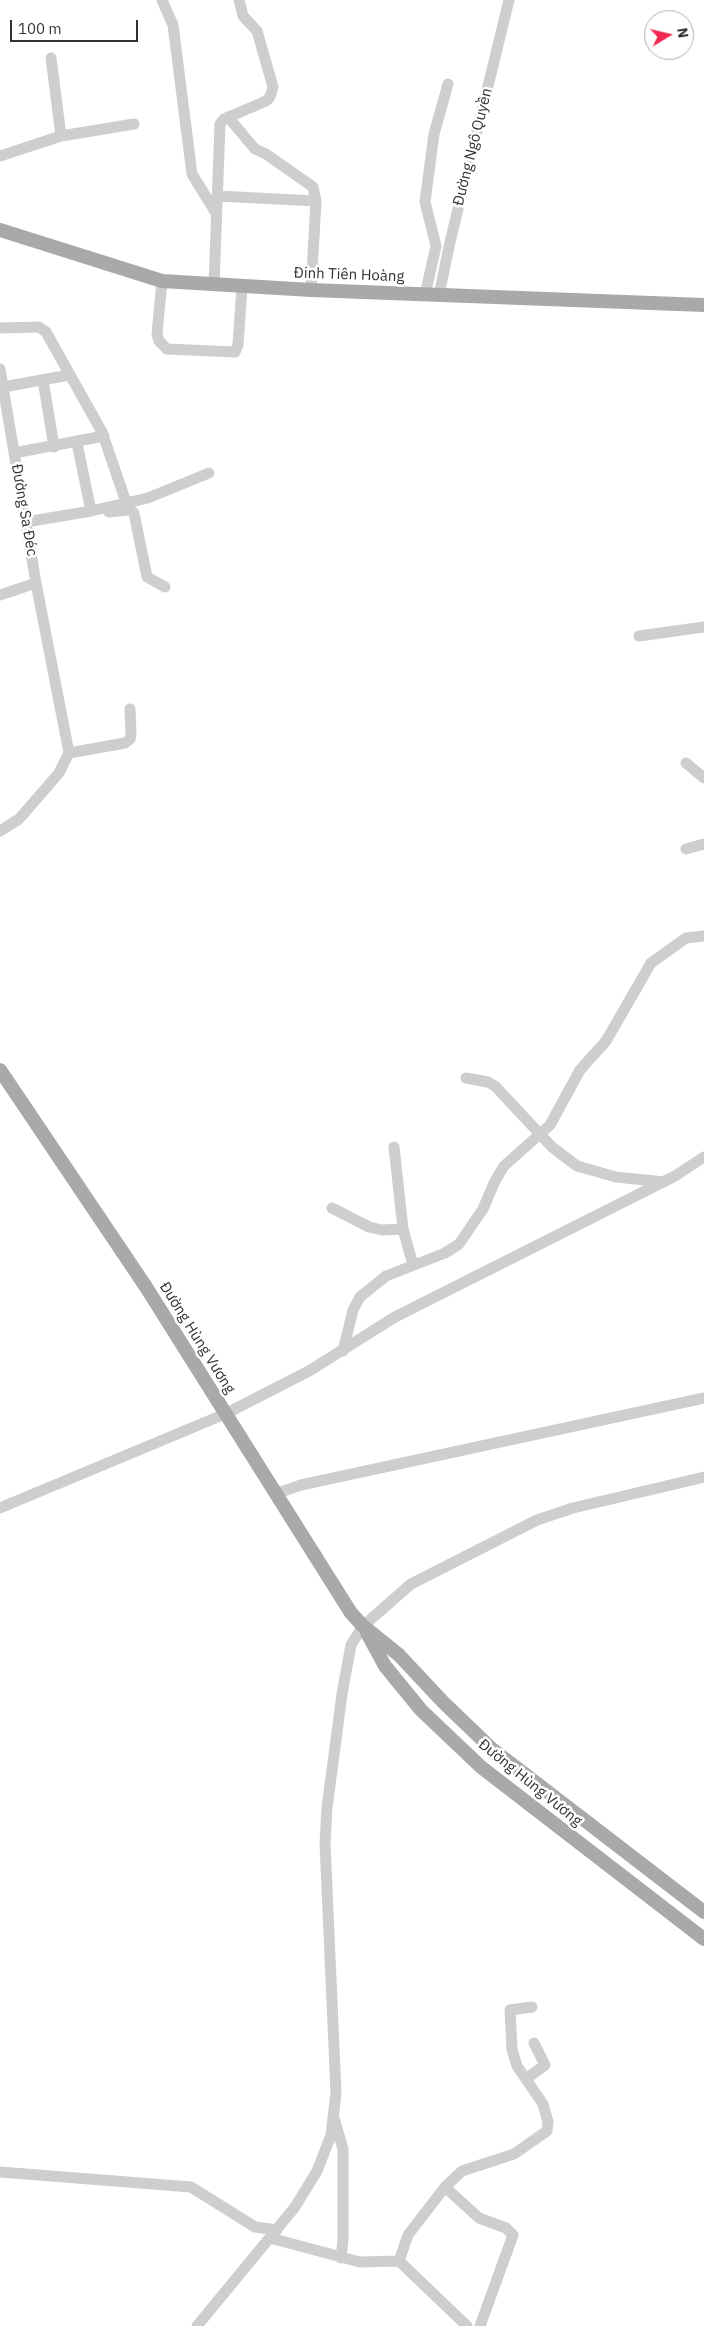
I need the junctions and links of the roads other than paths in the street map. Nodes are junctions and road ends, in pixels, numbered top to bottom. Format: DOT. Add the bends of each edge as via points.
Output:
graph roads {
  1 [pos="162,0"];
  2 [pos="239,0"];
  3 [pos="510,0"];
  4 [pos="51,58"];
  5 [pos="448,84"];
  6 [pos="228,117"];
  7 [pos="134,124"];
  8 [pos="61,136"];
  9 [pos="0,156"];
  10 [pos="217,196"];
  11 [pos="316,201"];
  12 [pos="216,213"];
  13 [pos="0,230"];
  14 [pos="162,281"];
  15 [pos="214,284"];
  16 [pos="242,287"];
  17 [pos="311,290"];
  18 [pos="432,295"];
  19 [pos="704,305"];
  20 [pos="0,328"];
  21 [pos="0,369"];
  22 [pos="69,375"];
  23 [pos="43,380"];
  24 [pos="3,387"];
  25 [pos="104,436"];
  26 [pos="77,443"];
  27 [pos="54,446"];
  28 [pos="14,453"];
  29 [pos="209,473"];
  30 [pos="126,502"];
  31 [pos="96,510"];
  32 [pos="26,522"];
  33 [pos="36,583"];
  34 [pos="165,587"];
  35 [pos="0,595"];
  36 [pos="704,627"];
  37 [pos="640,636"];
  38 [pos="130,708"];
  39 [pos="69,753"];
  40 [pos="686,763"];
  41 [pos="704,778"];
  42 [pos="0,831"];
  43 [pos="704,844"];
  44 [pos="686,849"];
  45 [pos="704,936"];
  46 [pos="0,1070"];
  47 [pos="466,1078"];
  48 [pos="540,1135"];
  49 [pos="394,1147"];
  50 [pos="704,1157"];
  51 [pos="664,1182"];
  52 [pos="332,1208"];
  53 [pos="402,1229"];
  54 [pos="413,1266"];
  55 [pos="343,1351"];
  56 [pos="704,1398"];
  57 [pos="225,1414"];
  58 [pos="704,1477"];
  59 [pos="275,1494"];
  60 [pos="0,1508"];
  61 [pos="363,1626"];
  62 [pos="704,1912"];
  63 [pos="704,1939"];
  64 [pos="532,2006"];
  65 [pos="534,2043"];
  66 [pos="526,2079"];
  67 [pos="334,2116"];
  68 [pos="0,2172"];
  69 [pos="445,2187"];
  70 [pos="274,2234"];
  71 [pos="341,2258"];
  72 [pos="400,2261"];
  73 [pos="197,2326"];
  74 [pos="468,2326"];
  75 [pos="480,2326"];
  1 -- 12 [label="street" via="173,25 192,174"];
  2 -- 6 [label="street" via="244,16 256,31 273,86 266,101"];
  3 -- 18 [label="street, Đường Ngô Quyền" via="452,232"];
  4 -- 8 [label="street"];
  5 -- 18 [label="street" via="434,134 425,202 436,240"];
  6 -- 10 [label="street" via="221,121 219,127"];
  6 -- 11 [label="street" via="255,149 313,187"];
  7 -- 8 [label="street"];
  8 -- 9 [label="street"];
  10 -- 11 [label="street"];
  10 -- 12 [label="street"];
  11 -- 17 [label="street"];
  12 -- 15 [label="street"];
  13 -- 14 [label="main road, Đinh Tiên Hoàng"];
  14 -- 15 [label="main road, Đinh Tiên Hoàng"];
  14 -- 16 [label="street" via="157,334 167,349 235,352"];
  15 -- 16 [label="main road, Đinh Tiên Hoàng"];
  16 -- 17 [label="main road, Đinh Tiên Hoàng"];
  17 -- 18 [label="main road, Đinh Tiên Hoàng"];
  18 -- 19 [label="main road, Đinh Tiên Hoàng"];
  20 -- 22 [label="street" via="43,329"];
  21 -- 24 [label="street, Đường Sa Đéc"];
  22 -- 23 [label="street"];
  22 -- 25 [label="street"];
  23 -- 24 [label="street"];
  23 -- 27 [label="street"];
  24 -- 28 [label="street, Đường Sa Đéc"];
  25 -- 26 [label="street"];
  25 -- 30 [label="street"];
  26 -- 27 [label="street"];
  26 -- 31 [label="street"];
  27 -- 28 [label="street"];
  28 -- 32 [label="street, Đường Sa Đéc"];
  29 -- 30 [label="street" via="148,498"];
  30 -- 31 [label="street"];
  31 -- 32 [label="street"];
  31 -- 34 [label="street" via="132,511 148,577"];
  32 -- 33 [label="street, Đường Sa Đéc"];
  33 -- 35 [label="street"];
  33 -- 39 [label="street, Đường Sa Đéc"];
  36 -- 37 [label="street"];
  38 -- 39 [label="street" via="130,739 125,743"];
  39 -- 42 [label="street" via="58,773 19,819"];
  40 -- 41 [label="street"];
  43 -- 44 [label="street"];
  45 -- 48 [label="street" via="686,938 651,963 606,1041 580,1070 554,1119"];
  46 -- 57 [label="main road, Đường Hùng Vương" via="146,1287"];
  47 -- 48 [label="street" via="495,1086"];
  48 -- 51 [label="street" via="566,1160 593,1172"];
  48 -- 54 [label="street" via="504,1166 483,1209 460,1244 445,1254"];
  49 -- 53 [label="street"];
  50 -- 51 [label="street"];
  51 -- 55 [label="street" via="396,1317"];
  52 -- 53 [label="street" via="369,1227"];
  53 -- 54 [label="street"];
  54 -- 55 [label="street" via="382,1278 360,1297 353,1310"];
  55 -- 57 [label="street"];
  56 -- 59 [label="street" via="300,1485"];
  57 -- 59 [label="main road, Đường Hùng Vương"];
  57 -- 60 [label="street"];
  58 -- 61 [label="street" via="573,1508 537,1520 411,1584"];
  59 -- 61 [label="main road, Đường Hùng Vương" via="351,1613"];
  61 -- 62 [label="main road, Đường Hùng Vương" via="399,1655 492,1749"];
  61 -- 63 [label="main road, Đường Hùng Vương" via="385,1666 421,1710 481,1767"];
  61 -- 67 [label="street" via="351,1645 327,1808 325,1843 336,2094"];
  64 -- 66 [label="street" via="509,2011 513,2055"];
  65 -- 66 [label="street" via="545,2065"];
  66 -- 69 [label="street" via="543,2104 549,2125 547,2131 514,2154 465,2170"];
  67 -- 70 [label="street" via="317,2171"];
  67 -- 71 [label="street" via="343,2150 344,2240"];
  68 -- 70 [label="street" via="191,2187 255,2227"];
  69 -- 72 [label="street" via="408,2235"];
  69 -- 75 [label="street" via="479,2218 509,2229 513,2235"];
  70 -- 71 [label="street"];
  70 -- 73 [label="street"];
  71 -- 72 [label="street" via="366,2263"];
  72 -- 74 [label="street"];
}
